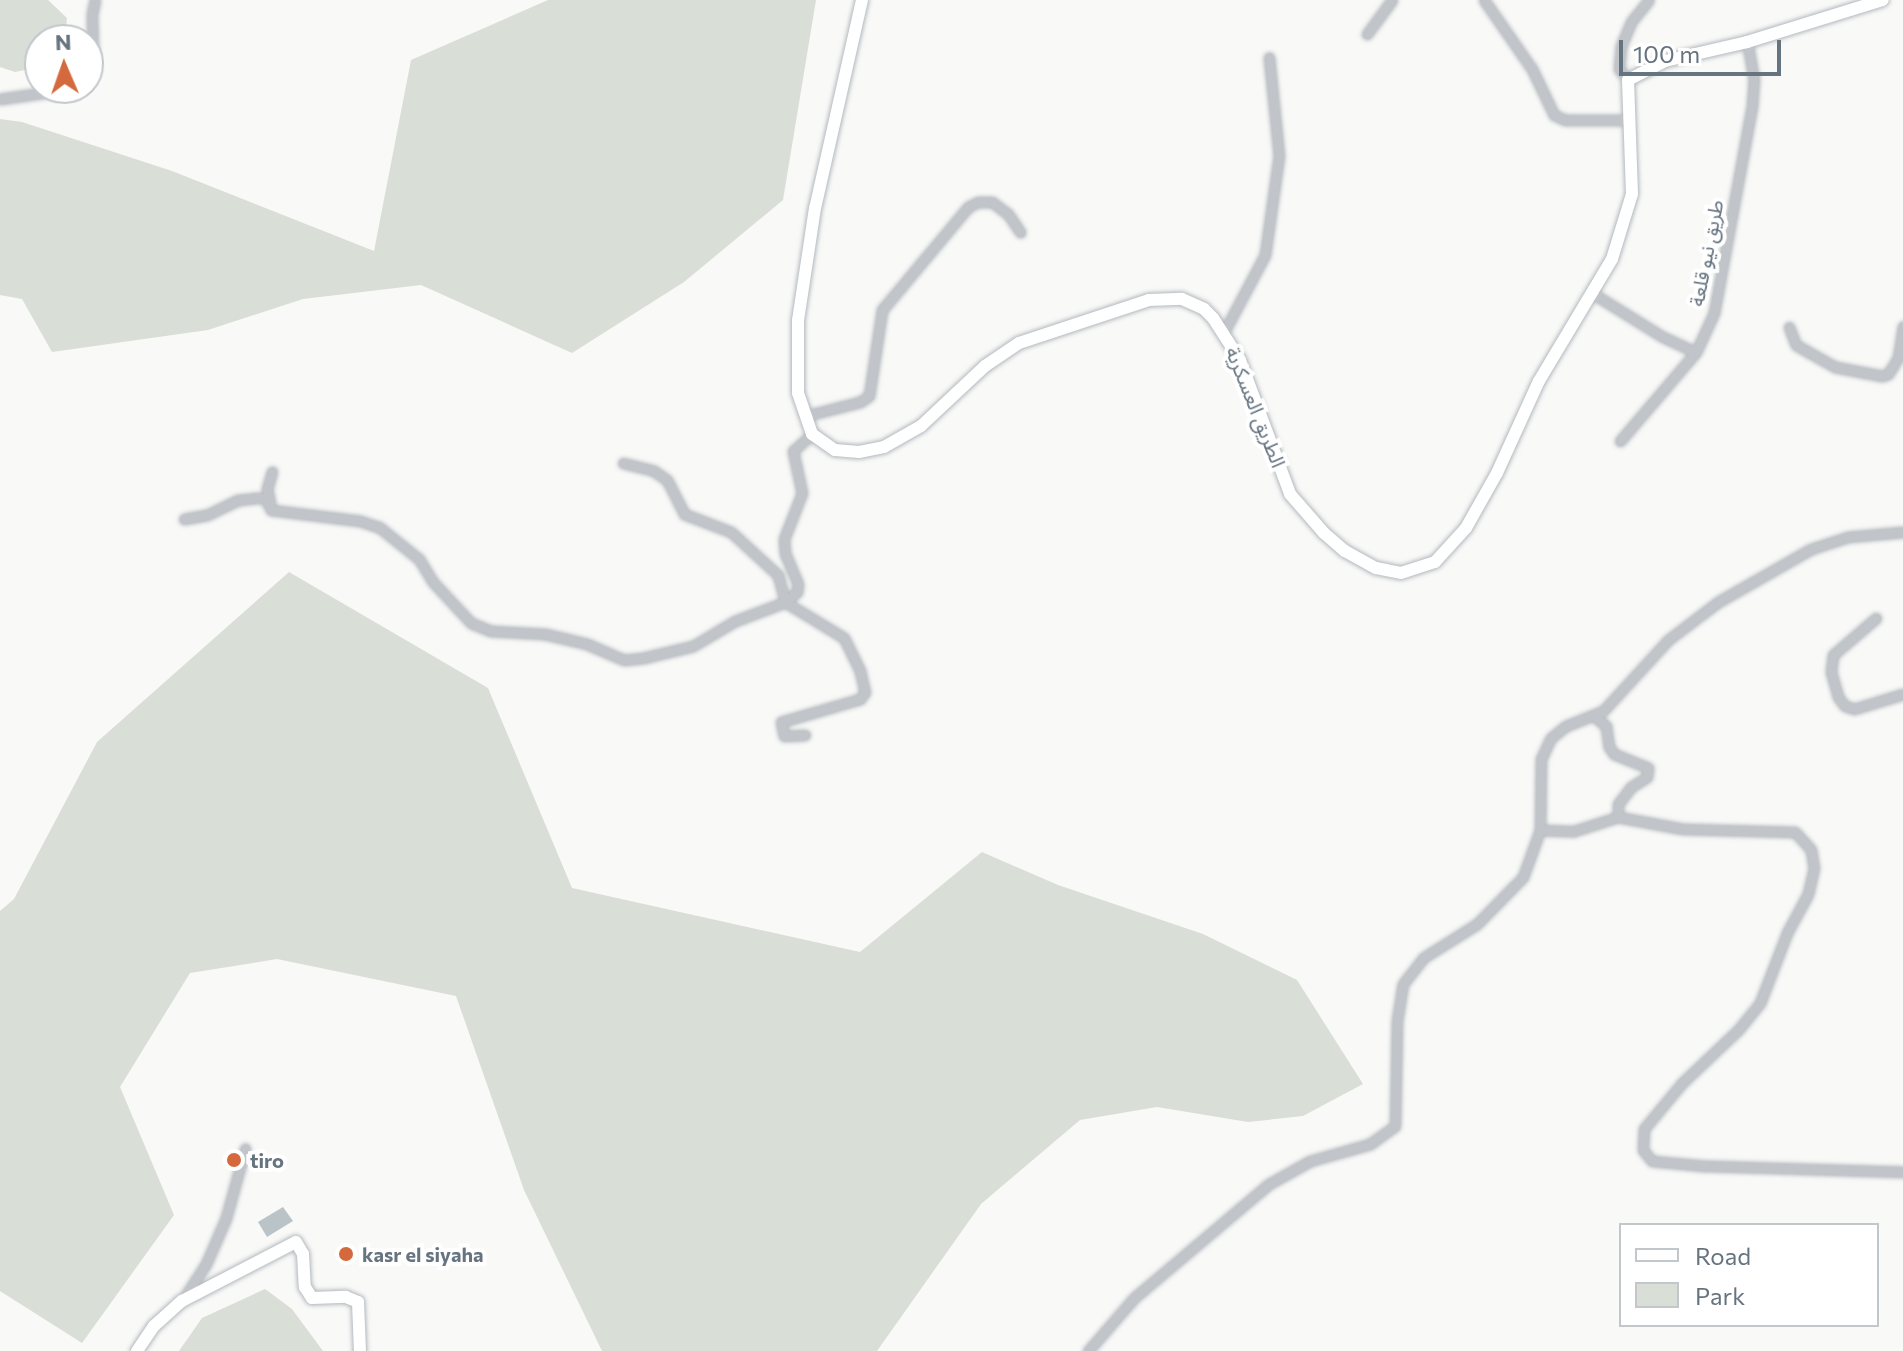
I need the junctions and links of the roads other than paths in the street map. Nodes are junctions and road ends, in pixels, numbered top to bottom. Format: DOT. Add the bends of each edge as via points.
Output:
graph roads {
  1 [pos="95,0"];
  2 [pos="862,0"];
  3 [pos="1392,0"];
  4 [pos="1484,0"];
  5 [pos="1649,0"];
  6 [pos="1881,0"];
  7 [pos="92,24"];
  8 [pos="1367,34"];
  9 [pos="1747,42"];
  10 [pos="1269,58"];
  11 [pos="1628,80"];
  12 [pos="24,96"];
  13 [pos="0,99"];
  14 [pos="1629,120"];
  15 [pos="1020,232"];
  16 [pos="1592,293"];
  17 [pos="1903,326"];
  18 [pos="1789,327"];
  19 [pos="1224,332"];
  20 [pos="1696,352"];
  21 [pos="805,416"];
  22 [pos="812,434"];
  23 [pos="1620,441"];
  24 [pos="623,463"];
  25 [pos="272,472"];
  26 [pos="271,510"];
  27 [pos="184,519"];
  28 [pos="1903,532"];
  29 [pos="785,602"];
  30 [pos="1876,618"];
  31 [pos="1903,694"];
  32 [pos="1594,716"];
  33 [pos="805,735"];
  34 [pos="1618,817"];
  35 [pos="1540,830"];
  36 [pos="245,1149"];
  37 [pos="1903,1172"];
  38 [pos="182,1301"];
  39 [pos="137,1351"];
  40 [pos="360,1351"];
  41 [pos="1088,1351"];
  1 -- 7 [label="street"];
  2 -- 21 [label="main road" via="815,208 798,320 797,378"];
  3 -- 8 [label="street"];
  4 -- 14 [label="street" via="1532,69 1554,115 1565,120"];
  5 -- 11 [label="street" via="1621,46 1619,69"];
  6 -- 9 [label="main road"];
  9 -- 11 [label="main road" via="1665,61"];
  9 -- 20 [label="street, طريق نيو قلعة" via="1754,80 1752,106 1714,313"];
  10 -- 19 [label="street" via="1279,156 1265,255"];
  11 -- 14 [label="main road, الطريق العسكرية"];
  12 -- 13 [label="street"];
  14 -- 16 [label="main road, الطريق العسكرية" via="1630,206 1612,259"];
  15 -- 21 [label="street" via="992,202 968,207 882,310 869,396"];
  16 -- 19 [label="main road, الطريق العسكرية" via="1539,381 1476,512 1443,556 1411,573 1385,571 1345,551 1290,494 1247,376"];
  16 -- 20 [label="street"];
  17 -- 18 [label="street" via="1898,358 1882,376 1823,361 1796,345"];
  19 -- 22 [label="main road, الطريق العسكرية" via="1195,304 1149,300 1019,343 985,366 914,431 884,447 835,450"];
  20 -- 23 [label="street, طريق نيو قلعة"];
  21 -- 22 [label="main road"];
  22 -- 29 [label="street" via="793,451 801,500 784,545 797,588"];
  24 -- 29 [label="street" via="667,480 684,514 731,532 778,575"];
  25 -- 26 [label="street" via="267,489"];
  26 -- 27 [label="street" via="265,498 245,498"];
  26 -- 29 [label="street" via="379,527 419,559 471,623 491,631 545,634 587,644 624,660 675,653"];
  28 -- 32 [label="street" via="1821,545 1718,602 1673,634"];
  29 -- 33 [label="street" via="844,638 865,692 860,699 781,722 784,736"];
  30 -- 31 [label="street" via="1833,655 1833,684 1849,708"];
  32 -- 34 [label="street" via="1606,726 1614,754 1648,768 1647,777 1618,804"];
  32 -- 35 [label="street" via="1566,726 1545,747 1538,794"];
  34 -- 35 [label="street" via="1574,831"];
  34 -- 37 [label="street" via="1683,829 1795,832 1811,850 1814,868 1808,894 1760,1003 1644,1129 1643,1150 1652,1161 1705,1166"];
  35 -- 41 [label="street" via="1515,887 1477,924 1423,958 1403,984 1395,1126 1370,1144 1310,1161 1269,1184 1134,1298"];
  36 -- 38 [label="street" via="226,1218"];
  38 -- 39 [label="main road" via="154,1326"];
  38 -- 40 [label="main road" via="296,1242 312,1298 358,1302"];
}
